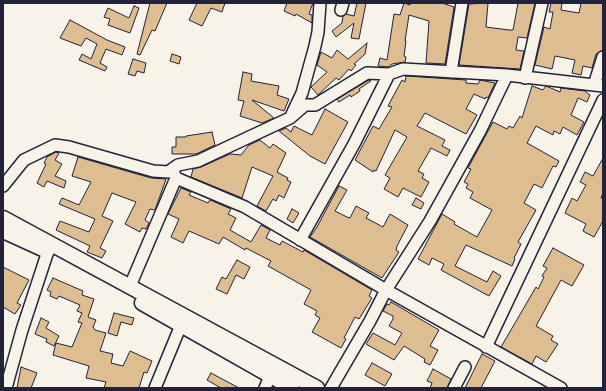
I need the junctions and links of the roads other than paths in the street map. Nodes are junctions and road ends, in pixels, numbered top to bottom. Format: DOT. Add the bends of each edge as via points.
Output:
graph roads {
  1 [pos="320,3"];
  2 [pos="462,3"];
  3 [pos="542,3"];
  4 [pos="603,57"];
  5 [pos="451,72"];
  6 [pos="386,74"];
  7 [pos="508,76"];
  8 [pos="525,78"];
  9 [pos="599,86"];
  10 [pos="603,100"];
  11 [pos="290,118"];
  12 [pos="172,175"];
  13 [pos="3,186"];
  14 [pos="3,218"];
  15 [pos="3,231"];
  16 [pos="298,238"];
  17 [pos="48,251"];
  18 [pos="130,286"];
  19 [pos="386,290"];
  20 [pos="181,325"];
  21 [pos="486,347"];
  22 [pos="465,367"];
  23 [pos="268,382"];
  24 [pos="6,388"];
  25 [pos="155,388"];
  26 [pos="292,388"];
  27 [pos="317,388"];
  28 [pos="331,388"];
  29 [pos="454,388"];
  30 [pos="561,388"];
  1 -- 11 [label="street" via="315,46 302,93"];
  2 -- 5 [label="street"];
  3 -- 8 [label="street"];
  4 -- 9 [label="street"];
  5 -- 6 [label="street" via="403,69"];
  5 -- 7 [label="street"];
  6 -- 11 [label="street" via="367,73 315,105 305,105"];
  6 -- 16 [label="street"];
  7 -- 8 [label="street"];
  7 -- 19 [label="street" via="430,221"];
  8 -- 9 [label="street"];
  10 -- 21 [label="street"];
  11 -- 12 [label="street" via="198,161 178,165"];
  12 -- 13 [label="street" via="54,145 24,160"];
  12 -- 16 [label="street" via="245,207"];
  12 -- 18 [label="street"];
  14 -- 18 [label="main road"];
  15 -- 17 [label="main road"];
  16 -- 19 [label="street"];
  17 -- 20 [label="main road"];
  17 -- 24 [label="street"];
  18 -- 27 [label="main road"];
  19 -- 21 [label="street"];
  19 -- 28 [label="street"];
  20 -- 23 [label="main road"];
  20 -- 25 [label="street"];
  21 -- 30 [label="street"];
  22 -- 29 [label="street"];
  23 -- 26 [label="main road"];
}
